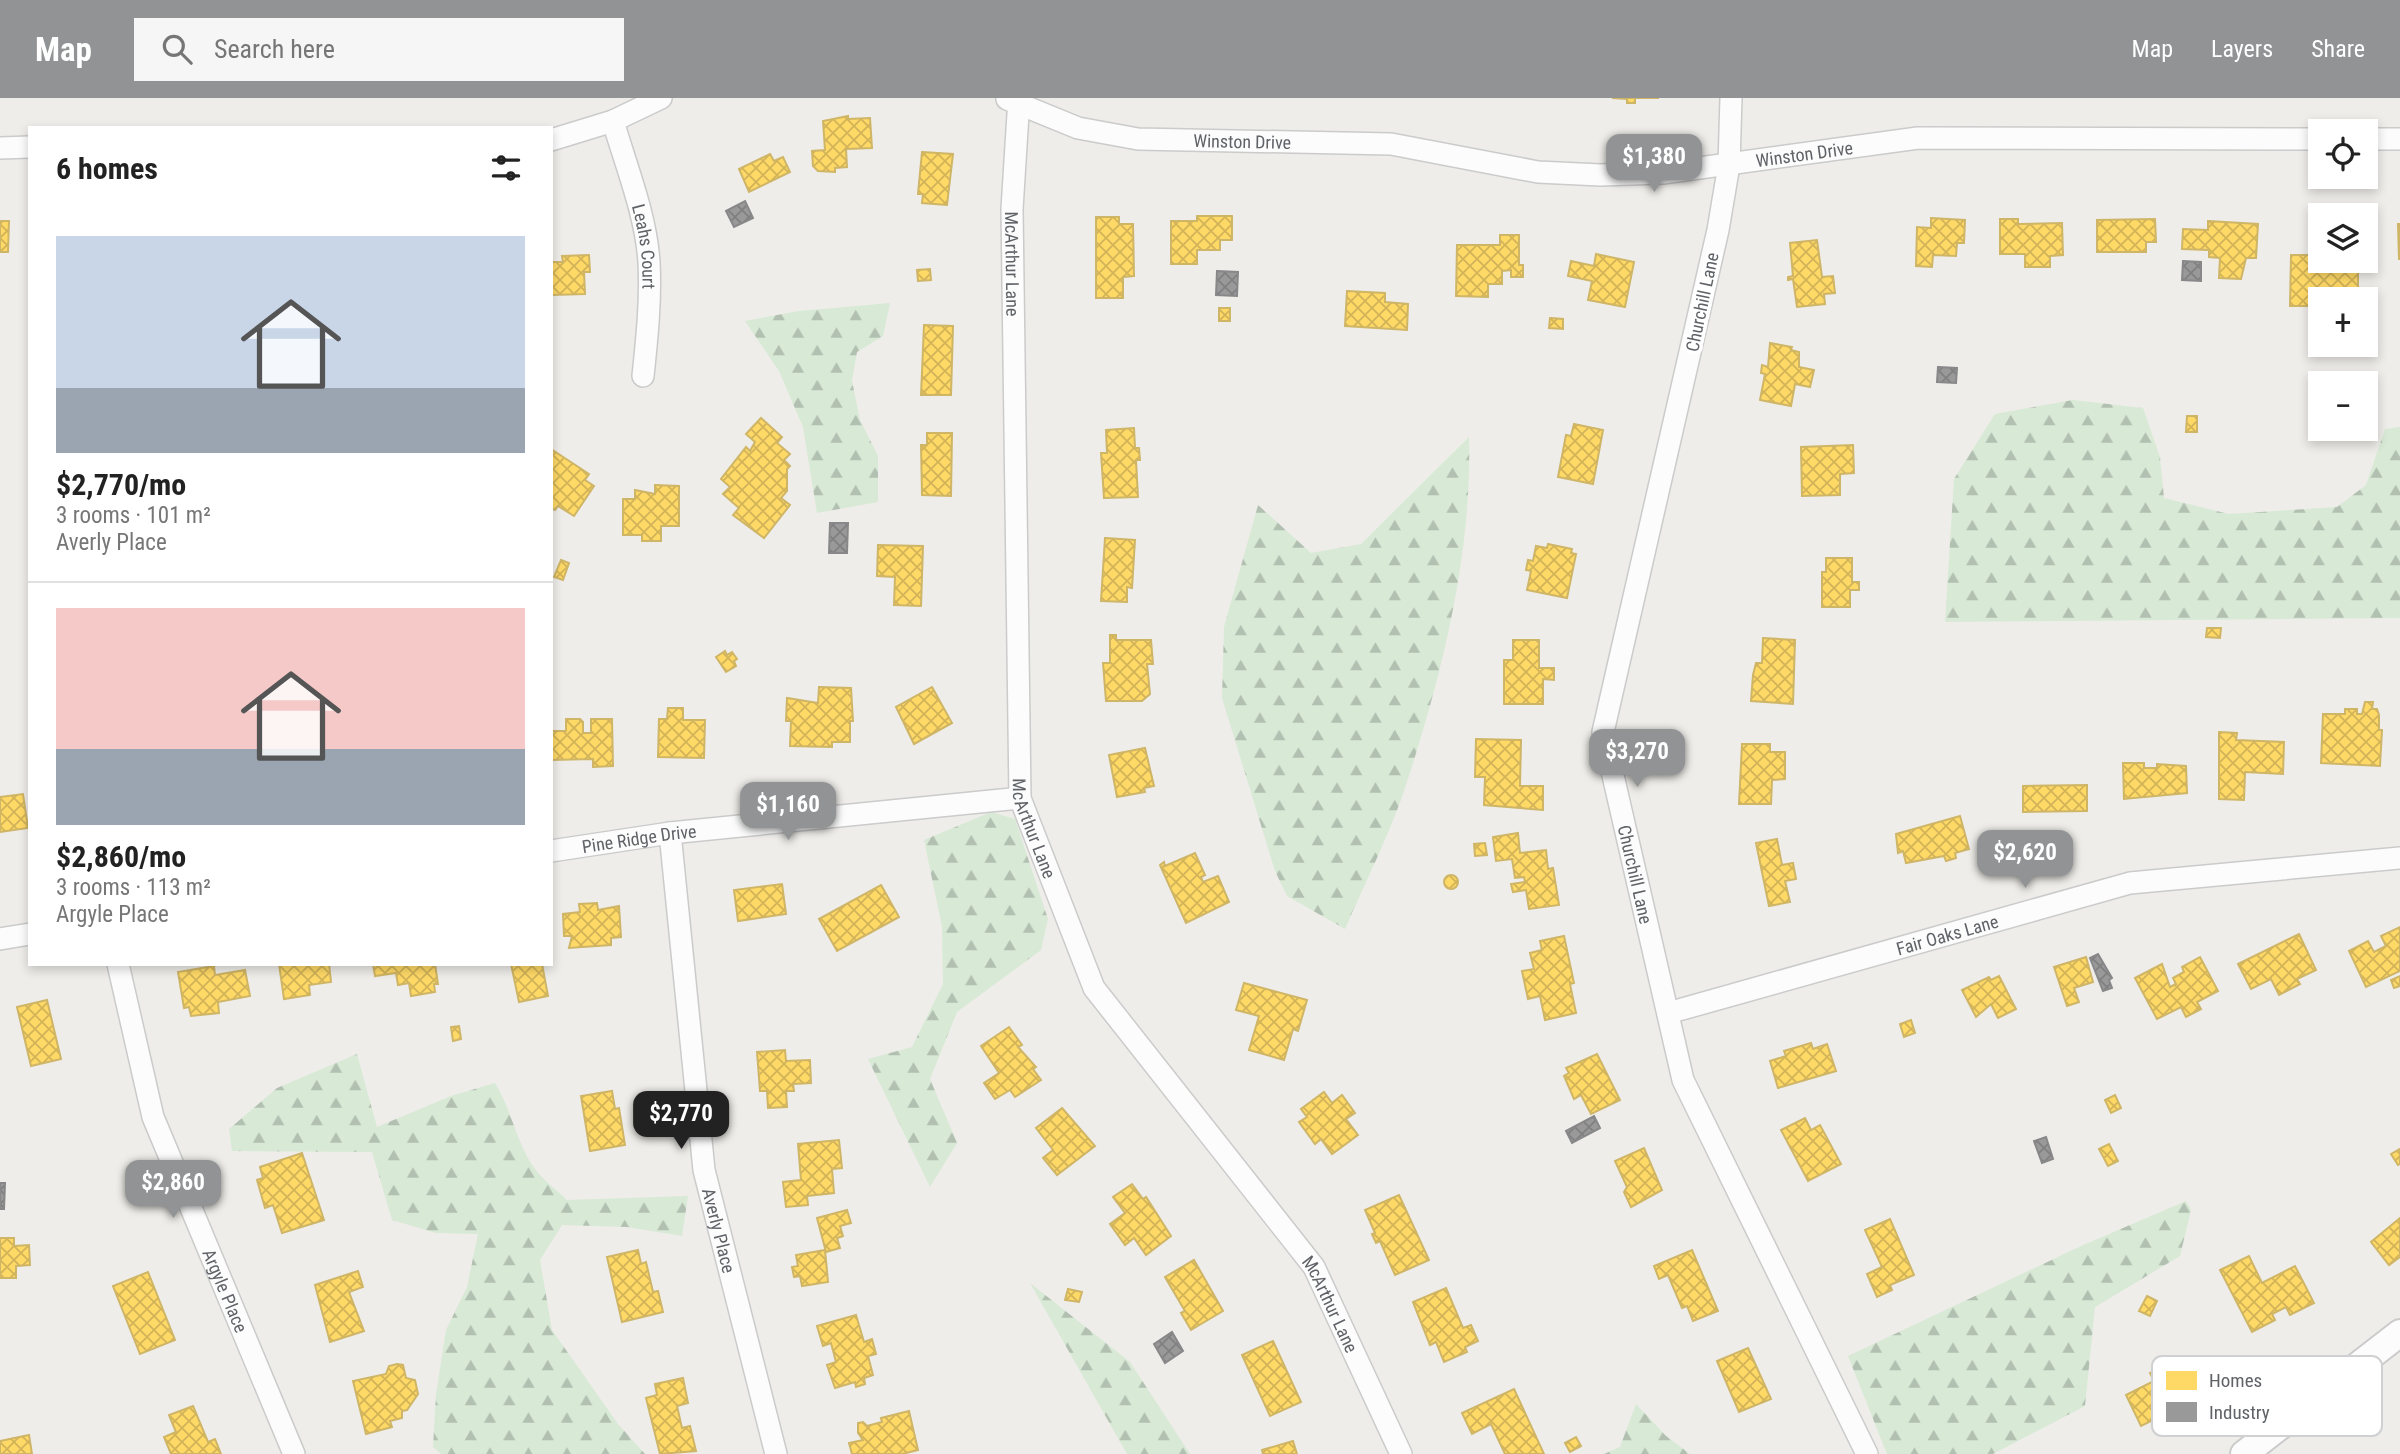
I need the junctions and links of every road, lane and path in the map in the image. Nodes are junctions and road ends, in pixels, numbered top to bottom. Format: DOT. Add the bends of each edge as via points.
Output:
graph roads {
  1 [pos="660,98"];
  2 [pos="1731,98"];
  3 [pos="1014,100"];
  4 [pos="613,121"];
  5 [pos="553,139"];
  6 [pos="2308,139"];
  7 [pos="2378,139"];
  8 [pos="2400,139"];
  9 [pos="28,147"];
  10 [pos="0,148"];
  11 [pos="1729,165"];
  12 [pos="643,376"];
  13 [pos="1020,798"];
  14 [pos="670,833"];
  15 [pos="553,851"];
  16 [pos="2400,858"];
  17 [pos="28,934"];
  18 [pos="0,939"];
  19 [pos="118,966"];
  20 [pos="1668,1013"];
  21 [pos="2400,1333"];
  22 [pos="2370,1356"];
  23 [pos="2267,1436"];
  24 [pos="294,1454"];
  25 [pos="776,1454"];
  26 [pos="1401,1454"];
  27 [pos="1867,1454"];
  28 [pos="2244,1454"];
  1 -- 4 [label="street"];
  2 -- 11 [label="street, Churchill Lane"];
  3 -- 11 [label="street, Winston Drive" via="1078,128 1138,139 1391,144 1538,172 1600,175"];
  3 -- 13 [label="street, McArthur Lane"];
  4 -- 5 [label="street"];
  4 -- 12 [label="street, Leahs Court" via="649,261"];
  6 -- 11 [label="street, Winston Drive" via="1918,138"];
  7 -- 8 [label="street"];
  9 -- 10 [label="street"];
  11 -- 20 [label="street, Churchill Lane" via="1691,353 1603,732"];
  13 -- 14 [label="street, Pine Ridge Drive"];
  13 -- 26 [label="street, McArthur Lane" via="1094,988 1314,1267"];
  14 -- 15 [label="street, Pine Ridge Drive"];
  14 -- 25 [label="street, Averly Place" via="704,1170"];
  16 -- 20 [label="street, Fair Oaks Lane" via="2130,883"];
  17 -- 18 [label="street"];
  19 -- 24 [label="street, Argyle Place" via="153,1117"];
  20 -- 27 [label="street, Churchill Lane" via="1683,1080"];
  21 -- 22 [label="street"];
  23 -- 28 [label="street"];
}
